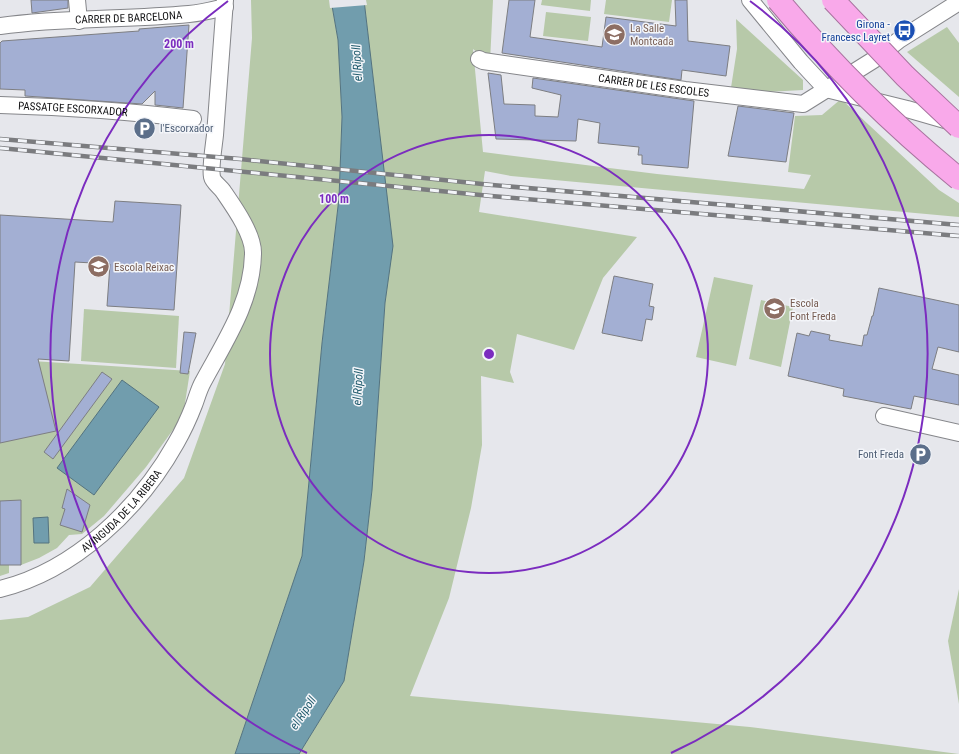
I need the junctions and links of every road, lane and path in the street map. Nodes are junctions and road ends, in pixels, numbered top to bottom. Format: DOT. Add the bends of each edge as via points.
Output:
graph roads {
  1 [pos="77,0"];
  2 [pos="750,0"];
  3 [pos="778,0"];
  4 [pos="833,0"];
  5 [pos="959,2"];
  6 [pos="224,3"];
  7 [pos="79,21"];
  8 [pos="0,26"];
  9 [pos="479,59"];
  10 [pos="826,89"];
  11 [pos="0,105"];
  12 [pos="193,119"];
  13 [pos="959,126"];
  14 [pos="959,179"];
  15 [pos="884,416"];
  16 [pos="959,433"];
  17 [pos="0,589"];
  1 -- 7 [label="street"];
  2 -- 10 [label="street"];
  3 -- 14 [label="highway, bridge" via="878,108"];
  4 -- 13 [label="highway, bridge" via="905,76"];
  5 -- 10 [label="street, CARRER DE LES ESCOLES"];
  6 -- 7 [label="street, CARRER DE BARCELONA" via="190,14"];
  6 -- 17 [label="street, AVINGUDA DE LA RIBERA" via="212,178 249,232 254,253 241,314 199,389 188,421 158,472 114,522 71,559 43,575"];
  7 -- 8 [label="street, CARRER DE BARCELONA"];
  9 -- 10 [label="street, CARRER DE LES ESCOLES" via="483,62 685,90 804,104"];
  10 -- 13 [label="street" via="907,109"];
  11 -- 12 [label="street, PASSATGE ESCORXADOR" via="92,109"];
  15 -- 16 [label="street"];
}
